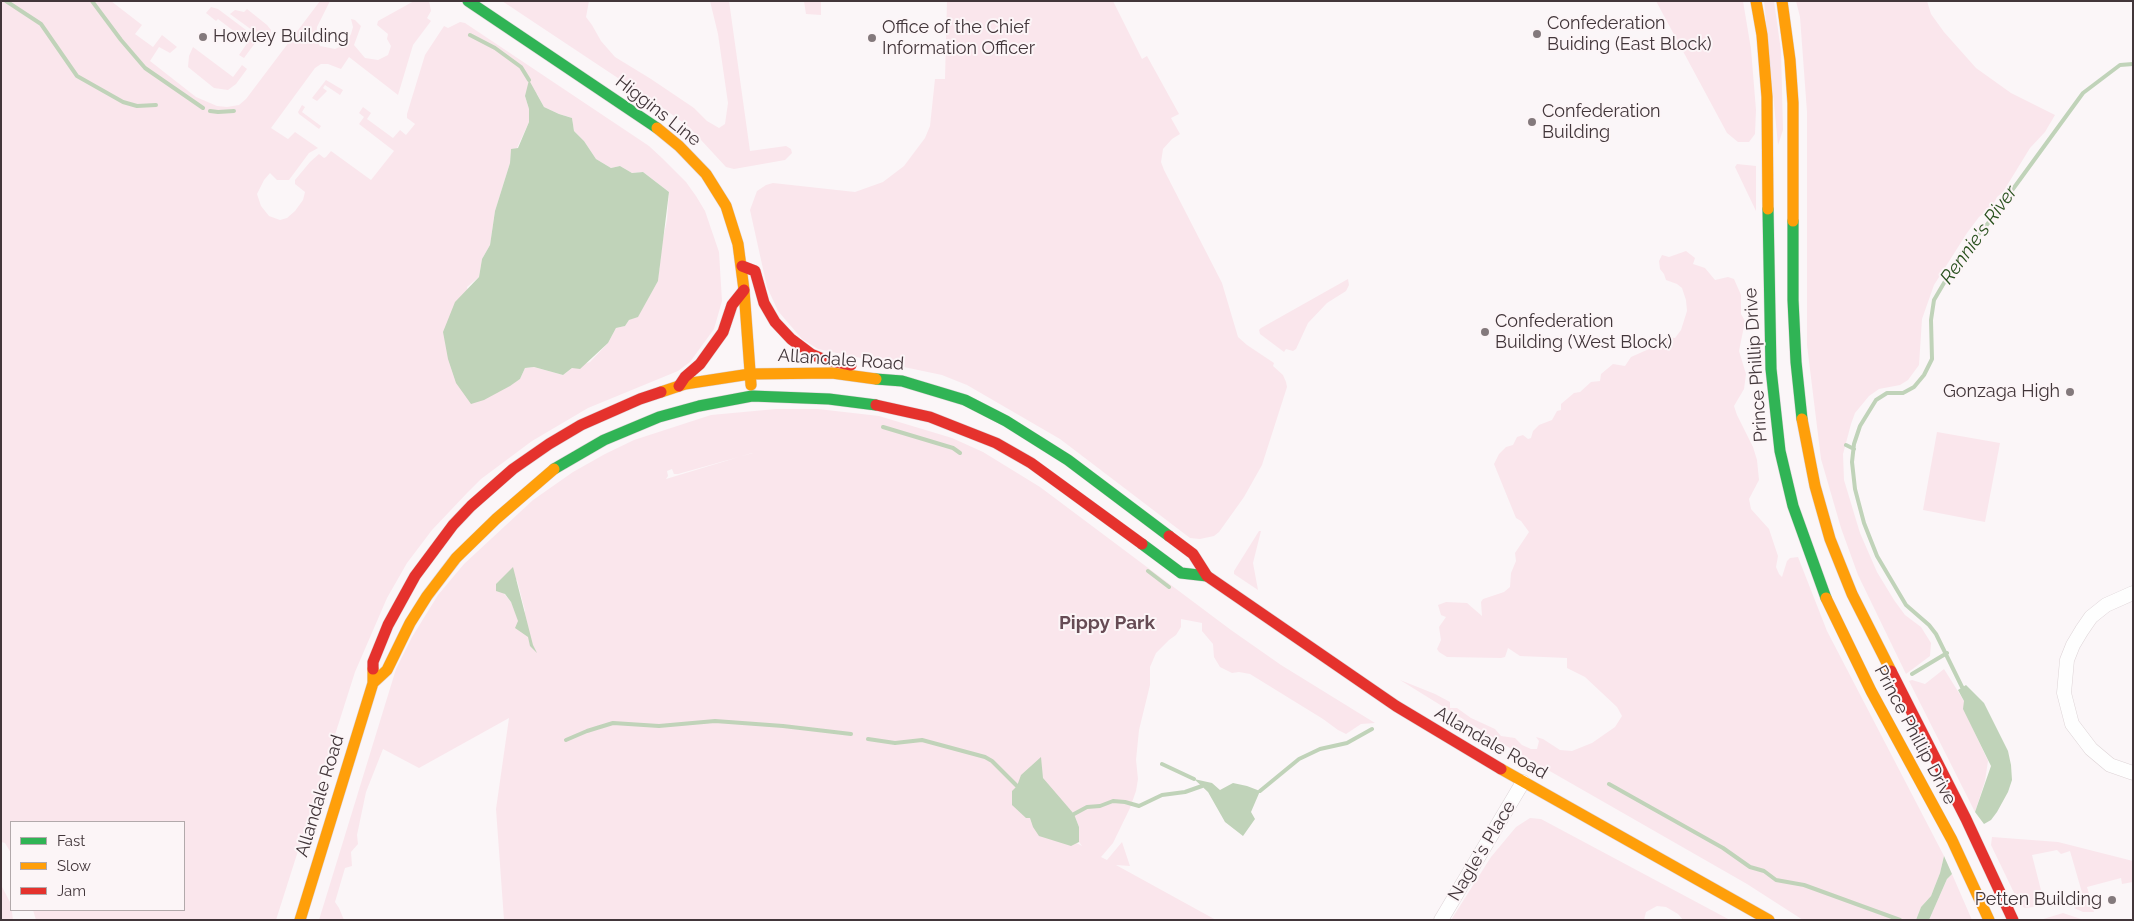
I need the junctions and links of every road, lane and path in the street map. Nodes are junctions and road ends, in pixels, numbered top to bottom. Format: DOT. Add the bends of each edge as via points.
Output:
graph roads {
  1 [pos="468,1"];
  2 [pos="1756,1"];
  3 [pos="1782,1"];
  4 [pos="742,266"];
  5 [pos="744,290"];
  6 [pos="750,374"];
  7 [pos="902,381"];
  8 [pos="679,386"];
  9 [pos="752,396"];
  10 [pos="1207,576"];
  11 [pos="2133,593"];
  12 [pos="373,683"];
  13 [pos="2133,774"];
  14 [pos="1523,782"];
  15 [pos="300,920"];
  16 [pos="1441,920"];
  17 [pos="1770,920"];
  18 [pos="1989,920"];
  19 [pos="2013,920"];
  1 -- 4 [label="main road, Higgins Line" via="632,110 678,146 706,174 726,206"];
  2 -- 18 [label="main road, Prince Phillip Drive" via="1766,89 1768,323 1780,451 1802,533 1833,614 1952,840"];
  3 -- 19 [label="main road, Prince Phillip Drive" via="1793,103 1796,362 1801,415 1813,479 1830,539 1852,594 1966,819"];
  4 -- 5 [label="main road, Higgins Line"];
  4 -- 7 [label="main road" via="756,271 760,294 782,331 811,354 833,362 896,373"];
  5 -- 6 [label="main road, Higgins Line"];
  5 -- 8 [label="main road" via="732,305 716,342"];
  6 -- 7 [label="main road, Allandale Road" via="824,373"];
  6 -- 8 [label="main road, Allandale Road"];
  6 -- 9 [label="main road, Higgins Line"];
  7 -- 10 [label="main road, Allandale Road" via="965,400 1042,442 1193,554"];
  8 -- 12 [label="main road, Allandale Road" via="581,425 513,469 471,506 430,554 400,602 372,662"];
  9 -- 10 [label="main road, Allandale Road" via="829,398 870,404 930,417 969,432 1031,463 1182,573"];
  9 -- 12 [label="main road, Allandale Road" via="658,418 604,440 554,469 485,530 447,569 410,623 387,670"];
  10 -- 14 [label="main road, Allandale Road" via="1396,706"];
  11 -- 13 [label="street" via="2091,616 2067,660 2064,693 2072,724 2091,750 2110,765"];
  12 -- 15 [label="main road, Allandale Road"];
  14 -- 16 [label="street, Nagle's Place"];
  14 -- 17 [label="main road, Allandale Road"];
}
